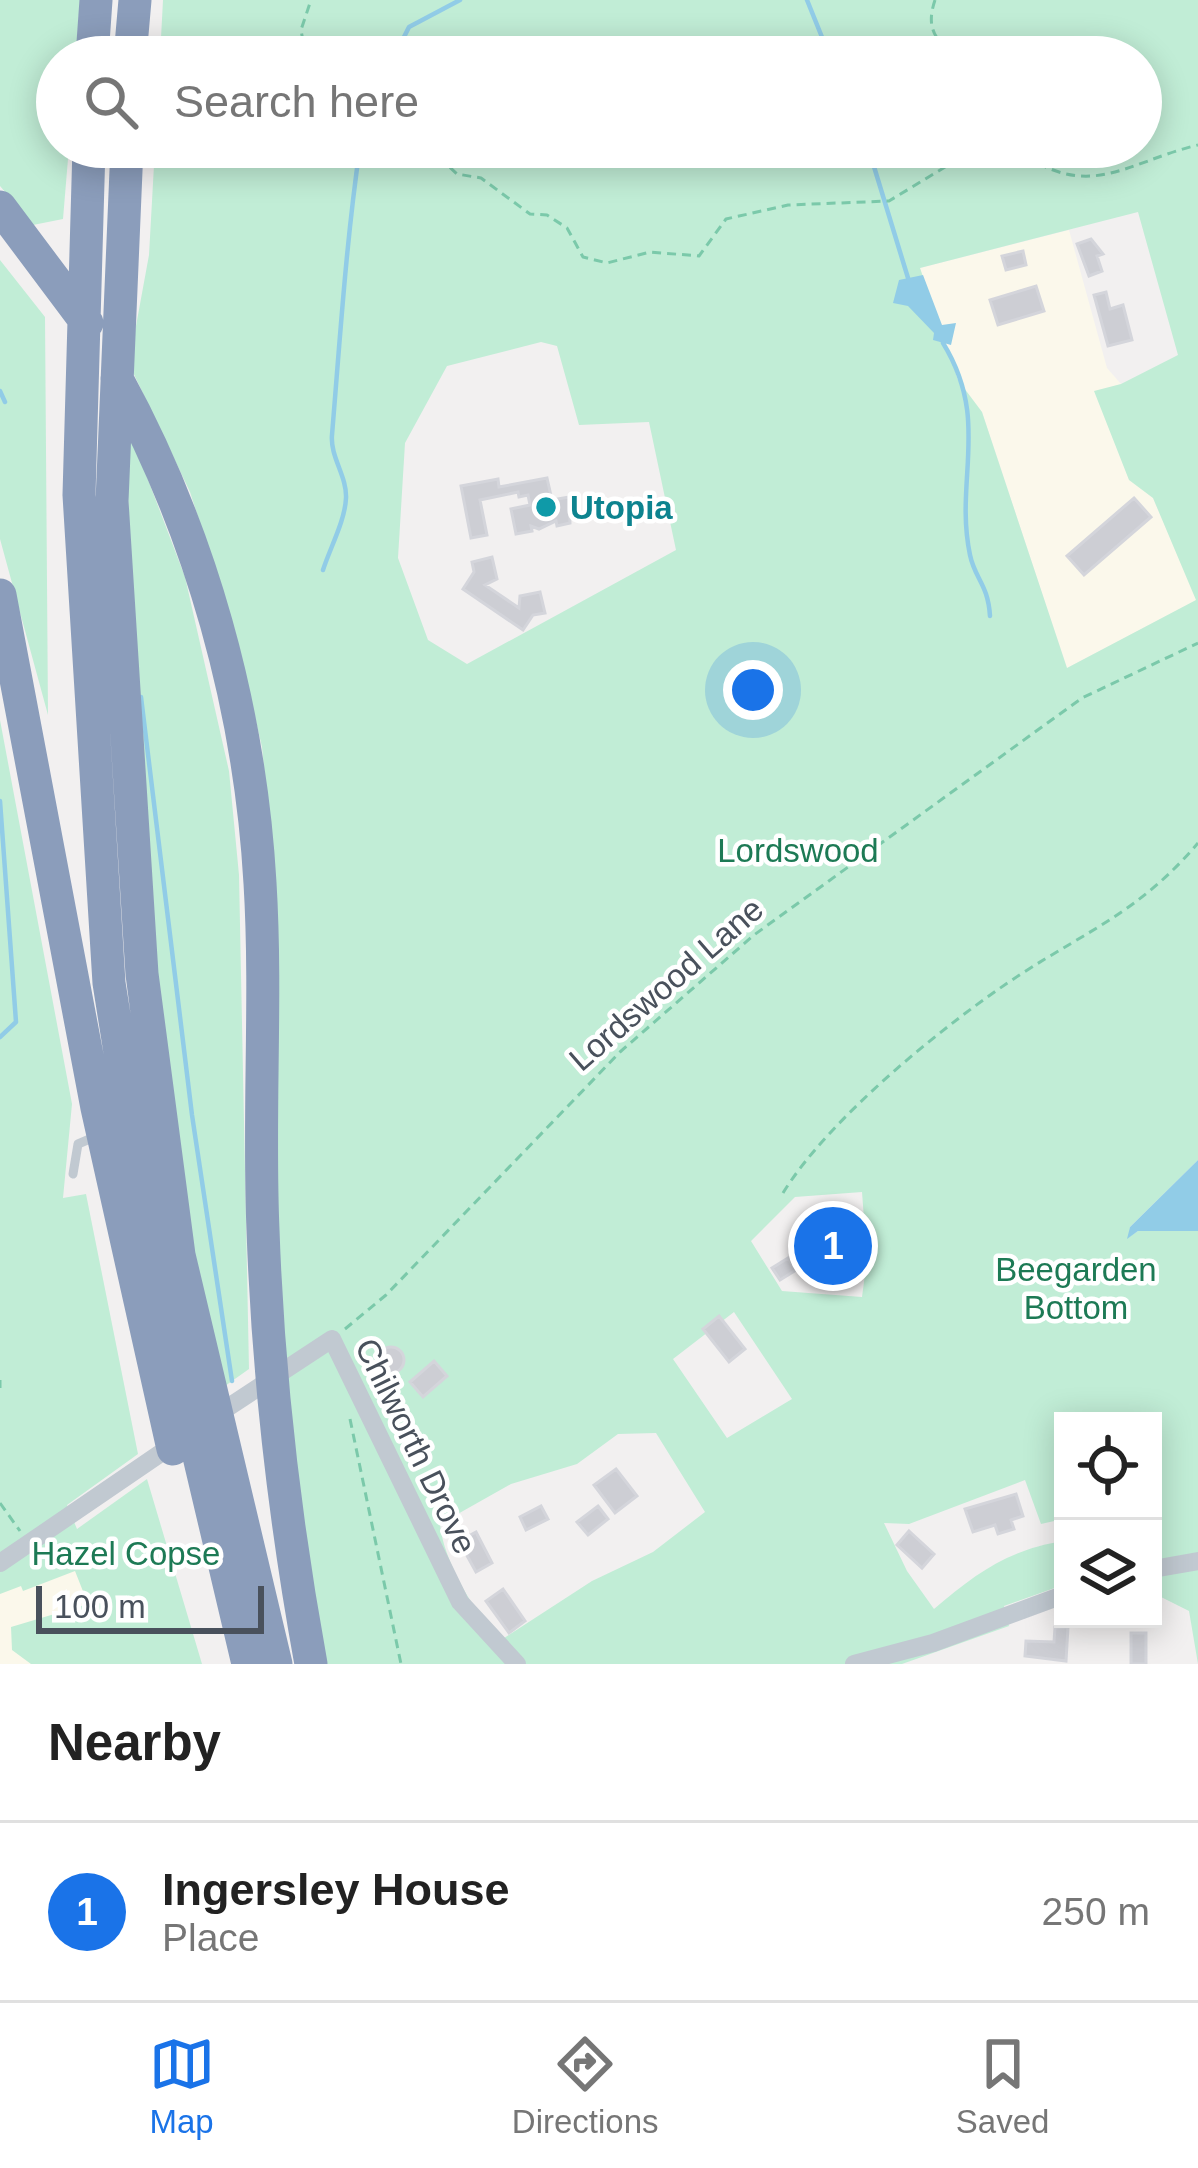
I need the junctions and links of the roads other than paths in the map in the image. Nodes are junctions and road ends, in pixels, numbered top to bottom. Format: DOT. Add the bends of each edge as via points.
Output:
graph roads {
  1 [pos="96,0"];
  2 [pos="135,0"];
  3 [pos="93,36"];
  4 [pos="132,36"];
  5 [pos="88,168"];
  6 [pos="126,168"];
  7 [pos="0,207"];
  8 [pos="0,595"];
  9 [pos="103,1134"];
  10 [pos="73,1174"];
  11 [pos="1198,1561"];
  12 [pos="0,1563"];
  13 [pos="1162,1567"];
  14 [pos="1054,1598"];
  15 [pos="236,1664"];
  16 [pos="248,1664"];
  17 [pos="276,1664"];
  18 [pos="311,1664"];
  19 [pos="517,1664"];
  20 [pos="854,1664"];
  1 -- 3 [label="highway"];
  2 -- 4 [label="highway"];
  5 -- 16 [label="highway" via="79,495 109,982 154,1266"];
  6 -- 17 [label="highway" via="112,501 142,974 179,1255"];
  7 -- 18 [label="highway" via="60,281 130,402 192,540 229,667 257,857 263,1230 292,1551"];
  8 -- 9 [label="highway"];
  9 -- 10 [label="lane" via="78,1144"];
  9 -- 15 [label="highway" via="154,1379"];
  11 -- 13 [label="street"];
  12 -- 19 [label="street, Chilworth Drove" via="332,1339 460,1602"];
  14 -- 20 [label="street"];
}
